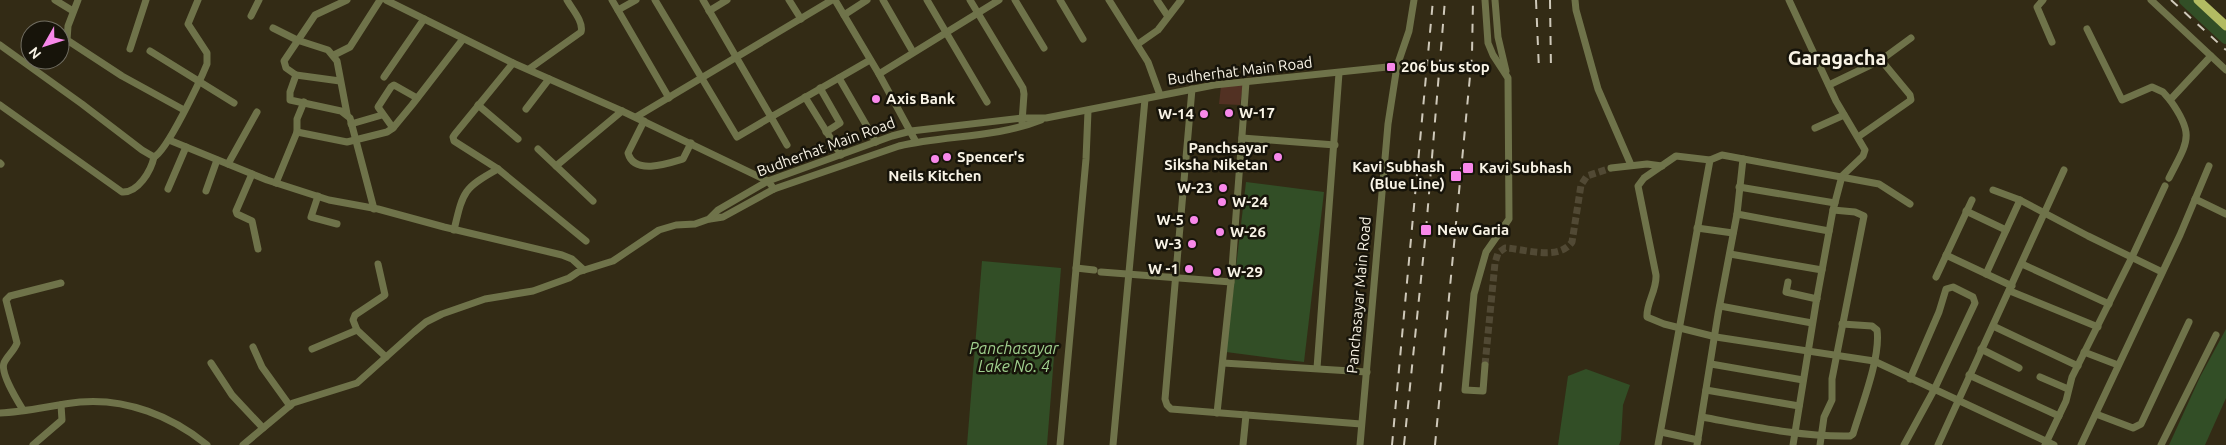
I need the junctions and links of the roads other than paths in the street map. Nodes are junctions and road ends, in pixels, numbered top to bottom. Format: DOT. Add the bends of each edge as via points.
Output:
graph roads {
  1 [pos="55,0"];
  2 [pos="78,0"];
  3 [pos="146,0"];
  4 [pos="198,0"];
  5 [pos="259,0"];
  6 [pos="347,0"];
  7 [pos="380,0"];
  8 [pos="386,0"];
  9 [pos="567,0"];
  10 [pos="612,0"];
  11 [pos="636,0"];
  12 [pos="655,0"];
  13 [pos="703,0"];
  14 [pos="728,0"];
  15 [pos="789,0"];
  16 [pos="834,0"];
  17 [pos="867,0"];
  18 [pos="882,0"];
  19 [pos="927,0"];
  20 [pos="970,0"];
  21 [pos="999,0"];
  22 [pos="1015,0"];
  23 [pos="1060,0"];
  24 [pos="1109,0"];
  25 [pos="1157,0"];
  26 [pos="1181,0"];
  27 [pos="1414,0"];
  28 [pos="1485,0"];
  29 [pos="1495,0"];
  30 [pos="1575,0"];
  31 [pos="1789,0"];
  32 [pos="2043,0"];
  33 [pos="2151,0"];
  34 [pos="2198,0"];
  35 [pos="618,10"];
  36 [pos="73,11"];
  37 [pos="709,11"];
  38 [pos="978,13"];
  39 [pos="844,15"];
  40 [pos="1167,15"];
  41 [pos="251,16"];
  42 [pos="424,19"];
  43 [pos="801,19"];
  44 [pos="2226,26"];
  45 [pos="273,28"];
  46 [pos="2087,29"];
  47 [pos="946,32"];
  48 [pos="1910,38"];
  49 [pos="463,39"];
  50 [pos="1083,39"];
  51 [pos="297,40"];
  52 [pos="2052,42"];
  53 [pos="1138,44"];
  54 [pos="0,45"];
  55 [pos="130,48"];
  56 [pos="1044,48"];
  57 [pos="150,51"];
  58 [pos="914,52"];
  59 [pos="334,55"];
  60 [pos="2210,56"];
  61 [pos="738,57"];
  62 [pos="870,60"];
  63 [pos="1881,60"];
  64 [pos="513,63"];
  65 [pos="1397,66"];
  66 [pos="529,70"];
  67 [pos="2226,70"];
  68 [pos="1339,73"];
  69 [pos="296,74"];
  70 [pos="879,74"];
  71 [pos="384,77"];
  72 [pos="549,78"];
  73 [pos="839,78"];
  74 [pos="1508,78"];
  75 [pos="702,79"];
  76 [pos="200,80"];
  77 [pos="340,81"];
  78 [pos="1246,82"];
  79 [pos="1829,85"];
  80 [pos="820,88"];
  81 [pos="1192,89"];
  82 [pos="1160,95"];
  83 [pos="805,97"];
  84 [pos="417,98"];
  85 [pos="669,98"];
  86 [pos="1145,99"];
  87 [pos="2170,100"];
  88 [pos="304,102"];
  89 [pos="987,102"];
  90 [pos="234,103"];
  91 [pos="0,105"];
  92 [pos="478,105"];
  93 [pos="526,109"];
  94 [pos="184,110"];
  95 [pos="622,111"];
  96 [pos="1088,111"];
  97 [pos="257,112"];
  98 [pos="347,114"];
  99 [pos="382,115"];
  100 [pos="1844,115"];
  101 [pos="771,117"];
  102 [pos="636,118"];
  103 [pos="1022,118"];
  104 [pos="1046,118"];
  105 [pos="644,121"];
  106 [pos="351,124"];
  107 [pos="393,128"];
  108 [pos="1022,128"];
  109 [pos="1815,128"];
  110 [pos="911,131"];
  111 [pos="296,132"];
  112 [pos="826,132"];
  113 [pos="1858,137"];
  114 [pos="1242,138"];
  115 [pos="518,139"];
  116 [pos="885,139"];
  117 [pos="169,140"];
  118 [pos="356,141"];
  119 [pos="876,142"];
  120 [pos="916,142"];
  121 [pos="692,143"];
  122 [pos="787,145"];
  123 [pos="1335,145"];
  124 [pos="186,147"];
  125 [pos="538,148"];
  126 [pos="889,149"];
  127 [pos="841,155"];
  128 [pos="154,157"];
  129 [pos="1743,159"];
  130 [pos="217,160"];
  131 [pos="1710,160"];
  132 [pos="228,164"];
  133 [pos="1631,165"];
  134 [pos="556,166"];
  135 [pos="1662,166"];
  136 [pos="2209,166"];
  137 [pos="1611,168"];
  138 [pos="498,169"];
  139 [pos="2064,170"];
  140 [pos="252,174"];
  141 [pos="1842,176"];
  142 [pos="2169,178"];
  143 [pos="768,181"];
  144 [pos="276,183"];
  145 [pos="2165,186"];
  146 [pos="1739,187"];
  147 [pos="168,189"];
  148 [pos="774,189"];
  149 [pos="1994,190"];
  150 [pos="206,191"];
  151 [pos="318,196"];
  152 [pos="2195,199"];
  153 [pos="1972,200"];
  154 [pos="2020,200"];
  155 [pos="593,201"];
  156 [pos="1910,204"];
  157 [pos="1834,207"];
  158 [pos="374,208"];
  159 [pos="718,210"];
  160 [pos="1966,211"];
  161 [pos="2045,212"];
  162 [pos="1737,214"];
  163 [pos="2226,214"];
  164 [pos="723,217"];
  165 [pos="709,219"];
  166 [pos="337,224"];
  167 [pos="1697,228"];
  168 [pos="454,230"];
  169 [pos="2006,230"];
  170 [pos="1829,231"];
  171 [pos="1733,234"];
  172 [pos="586,241"];
  173 [pos="258,249"];
  174 [pos="1730,254"];
  175 [pos="1946,255"];
  176 [pos="2132,257"];
  177 [pos="378,264"];
  178 [pos="2022,264"];
  179 [pos="1076,268"];
  180 [pos="584,270"];
  181 [pos="1822,270"];
  182 [pos="2162,272"];
  183 [pos="1129,274"];
  184 [pos="1986,274"];
  185 [pos="1175,277"];
  186 [pos="1936,277"];
  187 [pos="1231,282"];
  188 [pos="1788,282"];
  189 [pos="61,283"];
  190 [pos="2011,288"];
  191 [pos="1817,299"];
  192 [pos="2109,304"];
  193 [pos="1720,306"];
  194 [pos="2189,322"];
  195 [pos="1812,323"];
  196 [pos="1842,324"];
  197 [pos="1993,326"];
  198 [pos="2098,327"];
  199 [pos="1680,328"];
  200 [pos="357,330"];
  201 [pos="2216,335"];
  202 [pos="1716,337"];
  203 [pos="254,347"];
  204 [pos="312,348"];
  205 [pos="1981,349"];
  206 [pos="1808,351"];
  207 [pos="2084,352"];
  208 [pos="1837,356"];
  209 [pos="386,357"];
  210 [pos="1874,361"];
  211 [pos="211,363"];
  212 [pos="1223,363"];
  213 [pos="1711,364"];
  214 [pos="2118,364"];
  215 [pos="1485,365"];
  216 [pos="2078,366"];
  217 [pos="1317,368"];
  218 [pos="2020,368"];
  219 [pos="1367,372"];
  220 [pos="1969,375"];
  221 [pos="2040,377"];
  222 [pos="1910,379"];
  223 [pos="1803,380"];
  224 [pos="2068,389"];
  225 [pos="1706,390"];
  226 [pos="1934,390"];
  227 [pos="1957,401"];
  228 [pos="288,403"];
  229 [pos="61,405"];
  230 [pos="1799,406"];
  231 [pos="23,410"];
  232 [pos="0,413"];
  233 [pos="1216,413"];
  234 [pos="2096,414"];
  235 [pos="1246,415"];
  236 [pos="2059,416"];
  237 [pos="1702,417"];
  238 [pos="1362,424"];
  239 [pos="264,428"];
  240 [pos="1661,432"];
  241 [pos="1795,434"];
  242 [pos="1821,437"];
  243 [pos="1697,442"];
  244 [pos="2048,444"];
  245 [pos="33,445"];
  246 [pos="207,445"];
  247 [pos="243,445"];
  248 [pos="1060,445"];
  249 [pos="1113,445"];
  250 [pos="1243,445"];
  251 [pos="1360,445"];
  252 [pos="1658,445"];
  253 [pos="1793,445"];
  254 [pos="1820,445"];
  255 [pos="1904,445"];
  256 [pos="1938,445"];
  257 [pos="2081,445"];
  258 [pos="2161,445"];
  1 -- 36 [label="street"];
  2 -- 36 [label="street"];
  3 -- 55 [label="street"];
  4 -- 76 [label="street" via="187,22 207,53 207,64"];
  5 -- 41 [label="street"];
  6 -- 51 [label="street" via="315,15"];
  7 -- 59 [label="street" via="350,47"];
  8 -- 42 [label="street"];
  9 -- 66 [label="street" via="580,22 581,32"];
  10 -- 35 [label="street"];
  11 -- 35 [label="street"];
  12 -- 75 [label="street"];
  13 -- 37 [label="street"];
  14 -- 37 [label="street"];
  15 -- 43 [label="street"];
  16 -- 39 [label="street"];
  16 -- 43 [label="street"];
  17 -- 39 [label="street"];
  18 -- 58 [label="street"];
  19 -- 47 [label="street"];
  20 -- 38 [label="street"];
  21 -- 38 [label="street"];
  22 -- 56 [label="street"];
  23 -- 50 [label="street"];
  24 -- 53 [label="street"];
  25 -- 40 [label="street"];
  26 -- 40 [label="street"];
  27 -- 65 [label="street, Panchasayar Main Road" via="1409,31"];
  28 -- 74 [label="street" via="1488,43"];
  29 -- 74 [label="street" via="1498,37"];
  30 -- 133 [label="street" via="1598,89"];
  31 -- 79 [label="street"];
  32 -- 52 [label="street" via="2036,7"];
  33 -- 60 [label="street"];
  34 -- 44 [label="main road"];
  35 -- 85 [label="street"];
  36 -- 94 [label="street" via="67,40 122,76"];
  37 -- 61 [label="street"];
  38 -- 47 [label="street"];
  38 -- 103 [label="street" via="1023,88"];
  39 -- 62 [label="street"];
  40 -- 53 [label="street" via="1158,30"];
  42 -- 49 [label="street"];
  42 -- 71 [label="street"];
  43 -- 61 [label="street"];
  45 -- 51 [label="street"];
  46 -- 87 [label="street" via="2122,100 2152,87 2164,92"];
  47 -- 58 [label="street"];
  47 -- 89 [label="street"];
  48 -- 63 [label="street"];
  49 -- 64 [label="street"];
  49 -- 84 [label="street"];
  51 -- 59 [label="street"];
  51 -- 69 [label="street" via="284,61 286,68"];
  53 -- 82 [label="street"];
  54 -- 128 [label="street"];
  57 -- 76 [label="street"];
  58 -- 70 [label="street"];
  59 -- 77 [label="street"];
  60 -- 67 [label="street"];
  60 -- 87 [label="street"];
  61 -- 75 [label="street"];
  61 -- 101 [label="street"];
  62 -- 70 [label="street"];
  62 -- 73 [label="street"];
  63 -- 79 [label="street"];
  63 -- 113 [label="street" via="1911,100"];
  64 -- 66 [label="street"];
  64 -- 92 [label="street"];
  65 -- 68 [label="street, Budherhat Main Road"];
  65 -- 219 [label="street, Panchasayar Main Road" via="1388,124"];
  66 -- 72 [label="street"];
  68 -- 78 [label="street, Budherhat Main Road"];
  68 -- 123 [label="street"];
  69 -- 77 [label="street"];
  69 -- 88 [label="street" via="290,98"];
  70 -- 110 [label="street"];
  72 -- 93 [label="street"];
  72 -- 95 [label="street"];
  73 -- 80 [label="street"];
  73 -- 119 [label="street"];
  74 -- 215 [label="street" via="1509,219 1486,252 1474,294 1465,390 1483,391"];
  75 -- 85 [label="street"];
  75 -- 101 [label="street" via="737,137"];
  76 -- 90 [label="street"];
  76 -- 94 [label="street"];
  77 -- 98 [label="street"];
  78 -- 81 [label="street, Budherhat Main Road"];
  78 -- 114 [label="street"];
  79 -- 100 [label="street"];
  80 -- 83 [label="street"];
  80 -- 112 [label="street" via="840,123"];
  81 -- 82 [label="street, Budherhat Main Road"];
  81 -- 185 [label="street"];
  82 -- 86 [label="street, Budherhat Main Road"];
  83 -- 101 [label="street"];
  83 -- 112 [label="street"];
  84 -- 99 [label="street" via="394,85 378,107"];
  84 -- 107 [label="street"];
  85 -- 102 [label="street"];
  86 -- 96 [label="street, Budherhat Main Road"];
  86 -- 183 [label="street"];
  87 -- 142 [label="street" via="2185,126 2188,142"];
  88 -- 98 [label="street"];
  88 -- 111 [label="street"];
  91 -- 128 [label="street" via="122,192 134,188 150,170"];
  92 -- 115 [label="street"];
  92 -- 138 [label="street" via="453,137 458,145"];
  94 -- 117 [label="street"];
  95 -- 102 [label="street"];
  95 -- 134 [label="street"];
  96 -- 104 [label="street, Budherhat Main Road"];
  96 -- 179 [label="street"];
  97 -- 132 [label="street"];
  98 -- 106 [label="street"];
  99 -- 106 [label="street"];
  99 -- 107 [label="street"];
  100 -- 109 [label="street"];
  100 -- 113 [label="street"];
  101 -- 122 [label="street"];
  102 -- 105 [label="street"];
  103 -- 104 [label="street, Budherhat Main Road"];
  103 -- 108 [label="street"];
  103 -- 110 [label="street, Budherhat Main Road"];
  104 -- 108 [label="street"];
  105 -- 121 [label="street"];
  105 -- 121 [label="street" via="628,153 634,163 644,167 683,159"];
  106 -- 118 [label="street"];
  107 -- 118 [label="street"];
  108 -- 120 [label="street"];
  110 -- 116 [label="street, Budherhat Main Road"];
  110 -- 120 [label="street"];
  111 -- 118 [label="street"];
  111 -- 144 [label="street"];
  112 -- 127 [label="street"];
  113 -- 141 [label="street" via="1865,150 1863,156"];
  114 -- 123 [label="street"];
  114 -- 187 [label="street"];
  116 -- 119 [label="street, Budherhat Main Road"];
  116 -- 126 [label="street"];
  117 -- 124 [label="street"];
  117 -- 128 [label="street"];
  118 -- 158 [label="street"];
  119 -- 127 [label="street, Budherhat Main Road"];
  120 -- 126 [label="street"];
  121 -- 143 [label="street"];
  123 -- 217 [label="street"];
  124 -- 130 [label="street"];
  124 -- 147 [label="street"];
  125 -- 134 [label="street"];
  126 -- 148 [label="street"];
  127 -- 143 [label="street, Budherhat Main Road"];
  129 -- 131 [label="street" via="1722,155"];
  129 -- 141 [label="street"];
  129 -- 146 [label="street"];
  130 -- 132 [label="street"];
  130 -- 150 [label="street"];
  131 -- 135 [label="street" via="1676,156"];
  131 -- 167 [label="street"];
  132 -- 140 [label="street"];
  133 -- 135 [label="street"];
  133 -- 137 [label="street"];
  134 -- 155 [label="street"];
  135 -- 199 [label="street" via="1638,186 1656,275 1647,317"];
  136 -- 152 [label="street"];
  138 -- 168 [label="street" via="464,192"];
  138 -- 172 [label="street"];
  139 -- 161 [label="street"];
  140 -- 144 [label="street"];
  140 -- 173 [label="street" via="236,212 252,221"];
  141 -- 156 [label="street" via="1879,184"];
  141 -- 157 [label="street"];
  143 -- 148 [label="street"];
  143 -- 159 [label="street, Budherhat Main Road"];
  144 -- 151 [label="street"];
  145 -- 176 [label="street"];
  146 -- 157 [label="street"];
  146 -- 162 [label="street"];
  148 -- 164 [label="street"];
  149 -- 154 [label="street"];
  151 -- 158 [label="street"];
  151 -- 166 [label="street" via="312,217"];
  152 -- 163 [label="street"];
  152 -- 182 [label="street"];
  153 -- 160 [label="street"];
  154 -- 161 [label="street"];
  154 -- 169 [label="street"];
  157 -- 170 [label="street"];
  157 -- 196 [label="street" via="1864,216"];
  158 -- 168 [label="street"];
  159 -- 164 [label="street"];
  159 -- 165 [label="street, Budherhat Main Road"];
  160 -- 169 [label="street"];
  160 -- 175 [label="street"];
  161 -- 176 [label="street"];
  161 -- 178 [label="street"];
  162 -- 170 [label="street"];
  162 -- 171 [label="street"];
  164 -- 165 [label="street"];
  165 -- 180 [label="street" via="658,230 613,261"];
  167 -- 171 [label="street"];
  167 -- 199 [label="street"];
  168 -- 180 [label="street" via="574,261"];
  169 -- 184 [label="street"];
  170 -- 181 [label="street"];
  171 -- 174 [label="street"];
  174 -- 181 [label="street"];
  174 -- 193 [label="street"];
  175 -- 184 [label="street"];
  175 -- 186 [label="street"];
  176 -- 182 [label="street"];
  176 -- 192 [label="street"];
  177 -- 200 [label="street" via="385,295 355,315 353,320"];
  178 -- 190 [label="street"];
  178 -- 192 [label="street"];
  179 -- 183 [label="street"];
  179 -- 248 [label="street"];
  180 -- 209 [label="street" via="533,291 485,299 442,314 426,322"];
  181 -- 191 [label="street"];
  182 -- 214 [label="street"];
  183 -- 185 [label="street"];
  183 -- 249 [label="street"];
  184 -- 190 [label="street"];
  185 -- 187 [label="street"];
  185 -- 233 [label="street" via="1165,399 1172,409"];
  187 -- 212 [label="street"];
  188 -- 191 [label="street" via="1786,292"];
  189 -- 231 [label="street" via="10,296 6,300 17,343 3,369"];
  190 -- 197 [label="street"];
  190 -- 198 [label="street"];
  191 -- 195 [label="street"];
  192 -- 198 [label="street"];
  193 -- 195 [label="street"];
  193 -- 202 [label="street"];
  194 -- 234 [label="street" via="2141,424 2133,428"];
  195 -- 206 [label="street"];
  196 -- 208 [label="street"];
  196 -- 210 [label="street" via="1872,326 1877,330"];
  197 -- 205 [label="street"];
  197 -- 216 [label="street"];
  198 -- 207 [label="street"];
  199 -- 202 [label="street"];
  199 -- 240 [label="street"];
  200 -- 204 [label="street"];
  200 -- 209 [label="street"];
  201 -- 258 [label="street"];
  202 -- 206 [label="street"];
  202 -- 213 [label="street"];
  203 -- 228 [label="street" via="262,367"];
  205 -- 218 [label="street"];
  205 -- 220 [label="street"];
  206 -- 208 [label="street"];
  206 -- 223 [label="street"];
  207 -- 214 [label="street"];
  207 -- 216 [label="street"];
  208 -- 210 [label="street"];
  208 -- 242 [label="street" via="1832,400 1826,409"];
  209 -- 228 [label="street" via="357,383"];
  210 -- 222 [label="street"];
  210 -- 242 [label="street" via="1853,434"];
  211 -- 239 [label="street" via="232,395"];
  212 -- 217 [label="street"];
  212 -- 233 [label="street"];
  213 -- 223 [label="street"];
  213 -- 225 [label="street"];
  214 -- 234 [label="street"];
  216 -- 224 [label="street"];
  217 -- 219 [label="street"];
  219 -- 238 [label="street, Panchasayar Main Road"];
  220 -- 227 [label="street"];
  220 -- 236 [label="street"];
  221 -- 224 [label="street"];
  222 -- 226 [label="street"];
  222 -- 226 [label="street" via="1946,289 1953,287 1973,297 1975,303"];
  223 -- 230 [label="street"];
  224 -- 236 [label="street"];
  225 -- 230 [label="street"];
  225 -- 237 [label="street"];
  226 -- 227 [label="street"];
  226 -- 255 [label="street"];
  227 -- 244 [label="street"];
  227 -- 256 [label="street"];
  228 -- 239 [label="street"];
  229 -- 231 [label="street"];
  229 -- 245 [label="street" via="62,420"];
  229 -- 246 [label="street" via="98,401 145,410 166,418"];
  230 -- 241 [label="street"];
  231 -- 232 [label="street"];
  233 -- 235 [label="street"];
  234 -- 257 [label="street"];
  235 -- 238 [label="street"];
  235 -- 250 [label="street"];
  236 -- 244 [label="street"];
  237 -- 241 [label="street"];
  237 -- 243 [label="street"];
  238 -- 251 [label="street, Panchasayar Main Road"];
  239 -- 247 [label="street"];
  240 -- 243 [label="street"];
  240 -- 252 [label="street"];
  241 -- 242 [label="street"];
  241 -- 253 [label="street"];
  242 -- 254 [label="street"];
}
